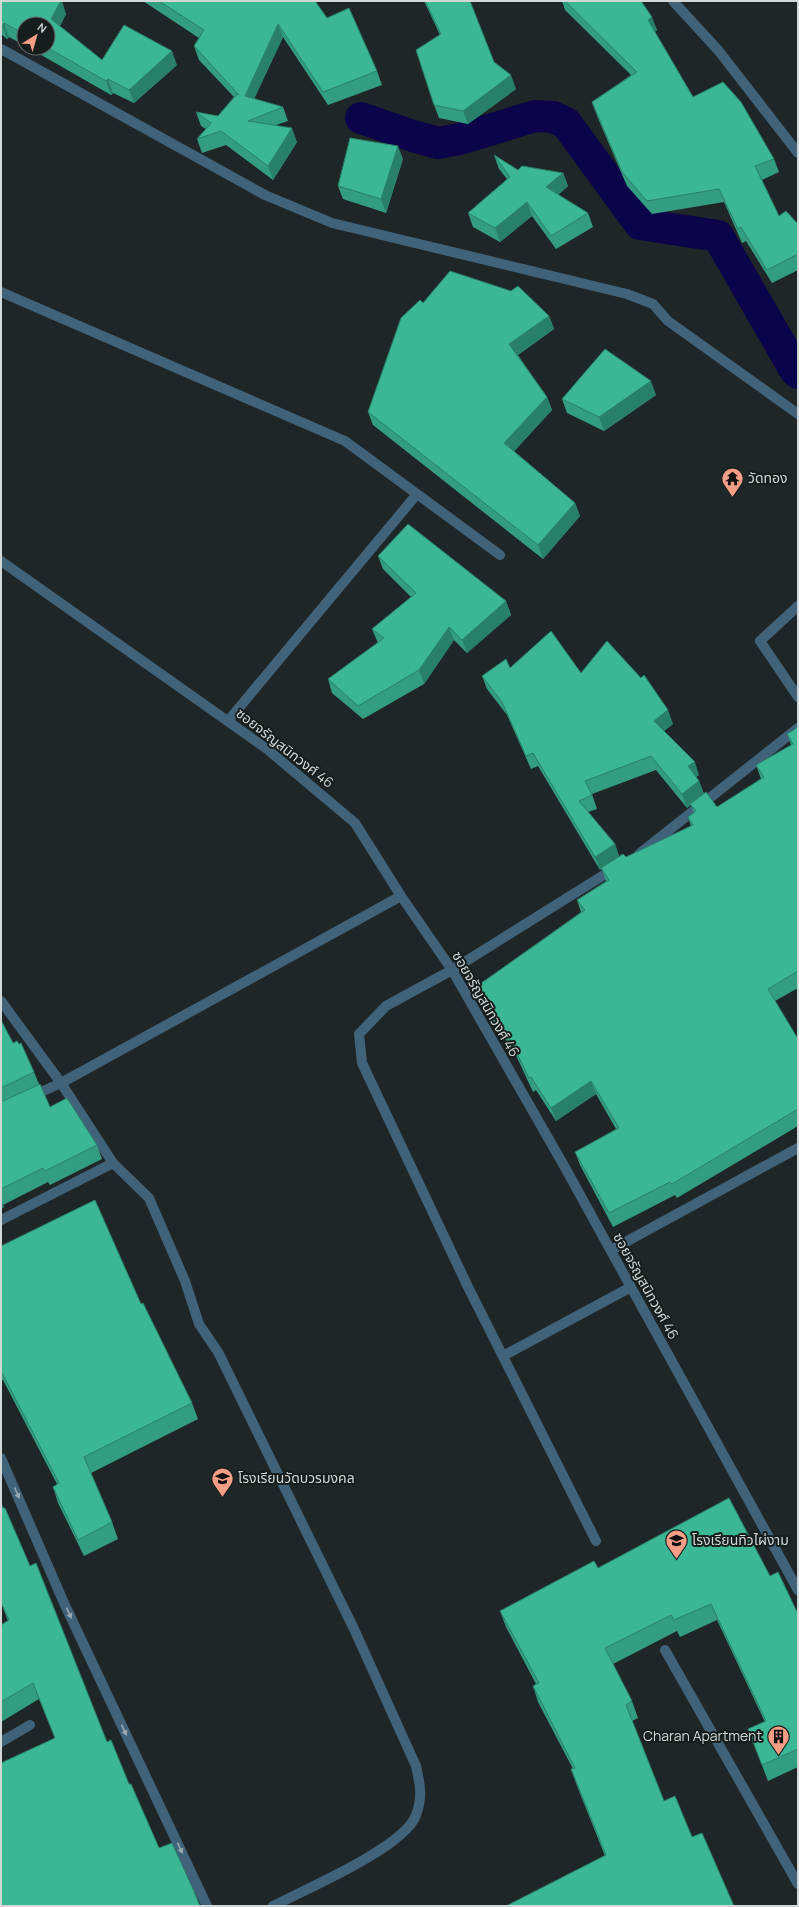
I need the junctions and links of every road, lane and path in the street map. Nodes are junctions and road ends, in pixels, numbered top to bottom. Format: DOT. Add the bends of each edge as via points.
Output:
graph roads {
  1 [pos="673,1"];
  2 [pos="1,49"];
  3 [pos="798,153"];
  4 [pos="1,292"];
  5 [pos="798,414"];
  6 [pos="417,494"];
  7 [pos="500,554"];
  8 [pos="1,561"];
  9 [pos="798,606"];
  10 [pos="798,697"];
  11 [pos="228,721"];
  12 [pos="798,728"];
  13 [pos="401,896"];
  14 [pos="452,970"];
  15 [pos="1,1001"];
  16 [pos="62,1083"];
  17 [pos="21,1102"];
  18 [pos="798,1148"];
  19 [pos="113,1163"];
  20 [pos="1,1220"];
  21 [pos="611,1250"];
  22 [pos="631,1287"];
  23 [pos="502,1356"];
  24 [pos="1,1458"];
  25 [pos="596,1541"];
  26 [pos="798,1590"];
  27 [pos="666,1650"];
  28 [pos="30,1725"];
  29 [pos="1,1742"];
  30 [pos="798,1884"];
  31 [pos="207,1906"];
  32 [pos="273,1906"];
  1 -- 3 [label="street" via="718,50"];
  2 -- 5 [label="street" via="265,195 296,209 332,223 627,294 653,304 668,321"];
  4 -- 6 [label="street" via="345,441"];
  6 -- 7 [label="street"];
  6 -- 11 [label="street"];
  8 -- 11 [label="street, ซอยจรัญสนิทวงศ์ 46"];
  9 -- 10 [label="street" via="760,642"];
  11 -- 13 [label="street, ซอยจรัญสนิทวงศ์ 46" via="267,749 355,823"];
  12 -- 14 [label="street" via="643,851"];
  13 -- 14 [label="street, ซอยจรัญสนิทวงศ์ 46"];
  13 -- 16 [label="street"];
  14 -- 21 [label="street, ซอยจรัญสนิทวงศ์ 46"];
  14 -- 23 [label="street" via="386,1006 359,1034 362,1063"];
  15 -- 16 [label="street"];
  16 -- 17 [label="street"];
  16 -- 19 [label="street"];
  18 -- 21 [label="street"];
  19 -- 20 [label="street"];
  19 -- 32 [label="street" via="148,1198 184,1281 199,1324 218,1352 354,1629 416,1766 422,1788 416,1815 406,1831 373,1854"];
  21 -- 22 [label="street, ซอยจรัญสนิทวงศ์ 46"];
  22 -- 23 [label="street"];
  22 -- 26 [label="street, ซอยจรัญสนิทวงศ์ 46"];
  23 -- 25 [label="street"];
  24 -- 31 [label="street, one-way" via="64,1604"];
  27 -- 30 [label="street"];
  28 -- 29 [label="street"];
}
